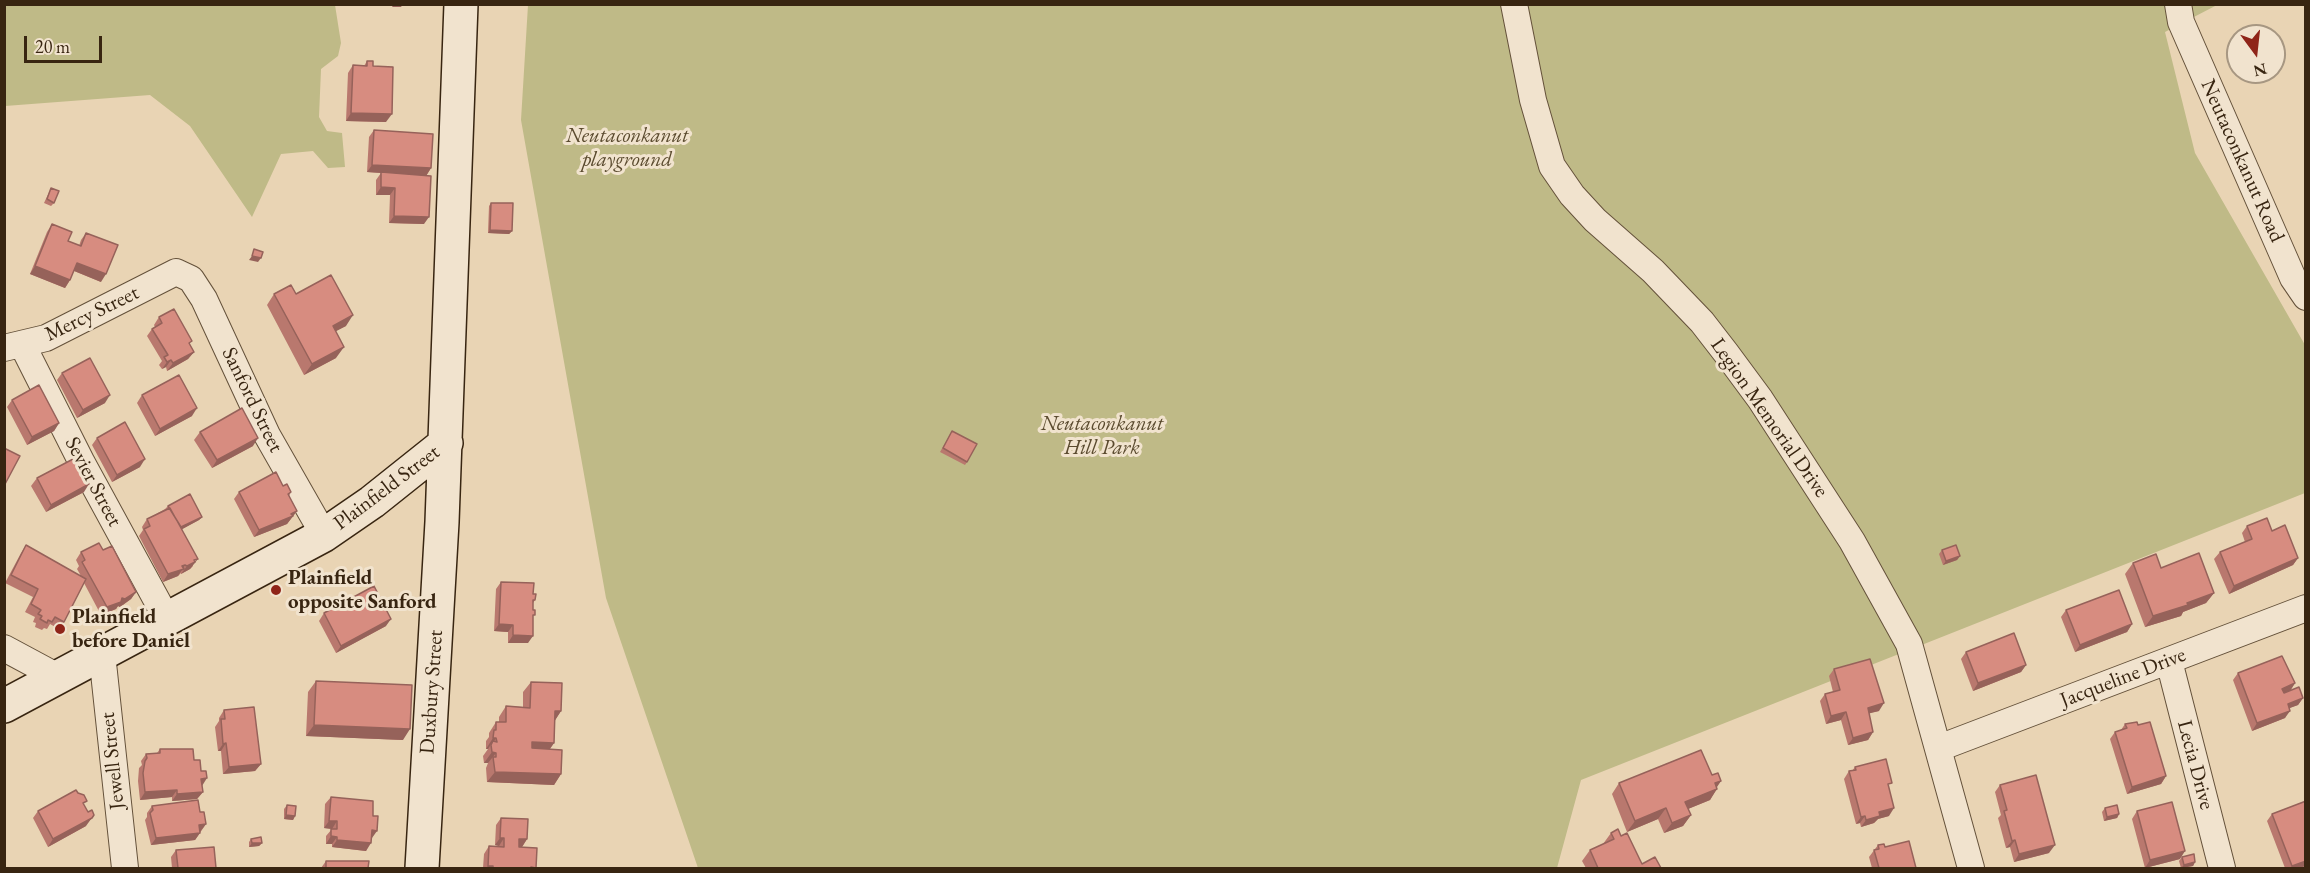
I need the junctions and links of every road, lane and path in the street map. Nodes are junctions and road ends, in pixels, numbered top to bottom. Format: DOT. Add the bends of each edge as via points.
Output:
graph roads {
  1 [pos="461,4"];
  2 [pos="1514,4"];
  3 [pos="2180,13"];
  4 [pos="176,272"];
  5 [pos="2306,297"];
  6 [pos="13,346"];
  7 [pos="446,443"];
  8 [pos="324,535"];
  9 [pos="2306,608"];
  10 [pos="166,620"];
  11 [pos="4,648"];
  12 [pos="102,654"];
  13 [pos="2169,661"];
  14 [pos="58,677"];
  15 [pos="4,706"];
  16 [pos="1940,748"];
  17 [pos="124,868"];
  18 [pos="422,868"];
  19 [pos="1971,868"];
  20 [pos="2222,868"];
  1 -- 7 [label="main road, Plainfield Street"];
  2 -- 16 [label="street, Legion Memorial Drive" via="1533,100 1552,166 1595,220 1653,271 1702,322 1760,399 1852,542 1909,644"];
  3 -- 5 [label="street, Neutaconkanut Road" via="2294,278"];
  4 -- 6 [label="street, Mercy Street" via="46,338"];
  4 -- 8 [label="street, Sanford Street" via="191,279 204,299 267,435"];
  6 -- 10 [label="street, Sevier Street" via="82,463"];
  7 -- 8 [label="main road, Plainfield Street"];
  7 -- 18 [label="main road, Duxbury Street"];
  8 -- 10 [label="main road, Plainfield Street"];
  9 -- 13 [label="street, Jacqueline Drive"];
  10 -- 12 [label="main road, Plainfield Street"];
  11 -- 14 [label="street"];
  12 -- 14 [label="main road, Plainfield Street"];
  12 -- 17 [label="street, Jewell Street"];
  13 -- 16 [label="street, Jacqueline Drive"];
  13 -- 20 [label="street, Lecia Drive"];
  14 -- 15 [label="main road, Plainfield Street"];
  16 -- 19 [label="street, Legion Memorial Drive"];
}
